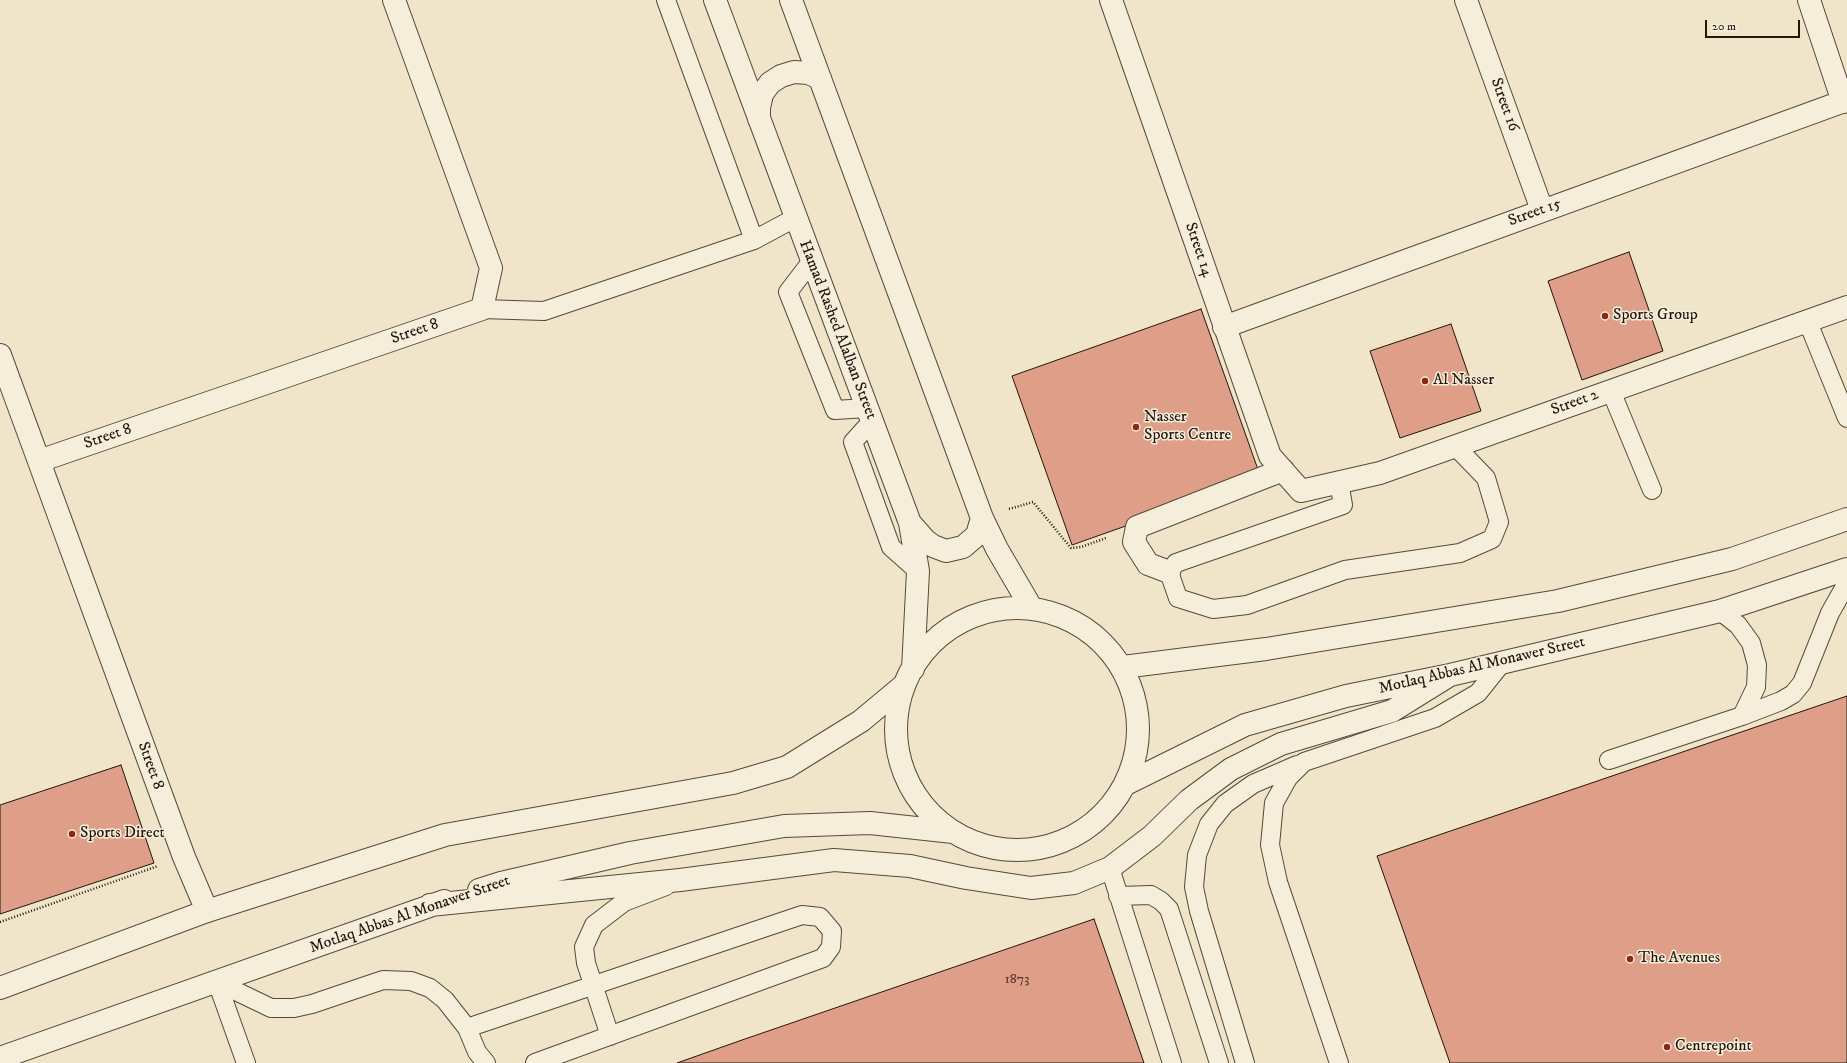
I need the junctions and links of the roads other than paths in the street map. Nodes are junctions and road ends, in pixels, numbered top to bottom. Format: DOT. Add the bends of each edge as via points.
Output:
graph roads {
  1 [pos="394,0"];
  2 [pos="666,0"];
  3 [pos="715,0"];
  4 [pos="791,0"];
  5 [pos="1111,0"];
  6 [pos="1466,0"];
  7 [pos="1809,0"];
  8 [pos="820,78"];
  9 [pos="1845,101"];
  10 [pos="759,121"];
  11 [pos="1542,210"];
  12 [pos="795,218"];
  13 [pos="754,240"];
  14 [pos="812,262"];
  15 [pos="1847,307"];
  16 [pos="482,309"];
  17 [pos="1807,320"];
  18 [pos="1224,326"];
  19 [pos="0,356"];
  20 [pos="1611,391"];
  21 [pos="869,414"];
  22 [pos="1847,418"];
  23 [pos="1455,446"];
  24 [pos="38,461"];
  25 [pos="1284,470"];
  26 [pos="1339,482"];
  27 [pos="1301,490"];
  28 [pos="1652,490"];
  29 [pos="982,518"];
  30 [pos="1847,519"];
  31 [pos="910,523"];
  32 [pos="1847,569"];
  33 [pos="918,571"];
  34 [pos="1169,572"];
  35 [pos="1847,583"];
  36 [pos="1032,609"];
  37 [pos="1720,611"];
  38 [pos="1502,663"];
  39 [pos="1123,667"];
  40 [pos="1450,675"];
  41 [pos="908,678"];
  42 [pos="1742,716"];
  43 [pos="1609,760"];
  44 [pos="1304,762"];
  45 [pos="1126,784"];
  46 [pos="953,832"];
  47 [pos="1110,868"];
  48 [pos="680,880"];
  49 [pos="1118,896"];
  50 [pos="430,905"];
  51 [pos="207,912"];
  52 [pos="217,982"];
  53 [pos="593,984"];
  54 [pos="0,988"];
  55 [pos="467,1028"];
  56 [pos="610,1036"];
  57 [pos="0,1058"];
  58 [pos="246,1063"];
  59 [pos="486,1063"];
  60 [pos="535,1063"];
  61 [pos="1172,1063"];
  62 [pos="1219,1063"];
  63 [pos="1245,1063"];
  64 [pos="1339,1063"];
  1 -- 16 [label="street" via="491,268"];
  2 -- 13 [label="lane"];
  3 -- 10 [label="street, Hamad Rashed Alalban Street"];
  4 -- 8 [label="street"];
  5 -- 18 [label="street, Street 14"];
  6 -- 11 [label="street, Street 16"];
  7 -- 9 [label="street"];
  8 -- 10 [label="street" via="808,73 794,72 770,83 762,94"];
  8 -- 29 [label="street"];
  9 -- 11 [label="street, Street 15"];
  10 -- 12 [label="street, Hamad Rashed Alalban Street"];
  11 -- 18 [label="street, Street 15"];
  12 -- 13 [label="lane"];
  12 -- 14 [label="street, Hamad Rashed Alalban Street"];
  13 -- 16 [label="lane" via="544,311"];
  14 -- 21 [label="street, Hamad Rashed Alalban Street"];
  14 -- 21 [label="lane" via="788,292 835,410"];
  15 -- 17 [label="street, Street 2"];
  16 -- 24 [label="street, Street 8"];
  17 -- 20 [label="street, Street 2"];
  17 -- 22 [label="lane"];
  18 -- 25 [label="street, Street 14" via="1270,456"];
  19 -- 24 [label="street, Street 8"];
  20 -- 23 [label="street, Street 2"];
  20 -- 28 [label="lane"];
  21 -- 31 [label="street, Hamad Rashed Alalban Street"];
  21 -- 33 [label="lane" via="853,442 891,547"];
  23 -- 26 [label="street, Street 2" via="1380,473"];
  23 -- 34 [label="lane" via="1486,478 1499,522 1492,538 1460,552 1345,570 1247,605 1213,609 1178,598"];
  24 -- 51 [label="street, Street 8" via="184,857"];
  25 -- 27 [label="street, Street 14"];
  25 -- 34 [label="street" via="1137,527 1134,542 1148,564"];
  26 -- 27 [label="street, Street 2"];
  26 -- 34 [label="lane" via="1343,505 1176,563"];
  29 -- 31 [label="street" via="977,535 963,547 946,551 925,540"];
  29 -- 36 [label="street"];
  30 -- 39 [label="street" via="1732,559 1558,601 1266,649"];
  31 -- 33 [label="street, Hamad Rashed Alalban Street"];
  32 -- 37 [label="street, Motlaq Abbas Al Monawer Street"];
  33 -- 41 [label="street, Hamad Rashed Alalban Street"];
  35 -- 42 [label="lane" via="1830,613 1802,683 1781,701"];
  36 -- 39 [label="street" via="1063,616 1097,637"];
  36 -- 41 [label="street" via="1025,607 987,611 951,627 922,653"];
  37 -- 38 [label="street, Motlaq Abbas Al Monawer Street"];
  37 -- 42 [label="lane" via="1738,625 1751,643 1757,665 1756,688"];
  38 -- 40 [label="street, Motlaq Abbas Al Monawer Street"];
  38 -- 44 [label="lane" via="1478,693 1435,718"];
  39 -- 45 [label="street" via="1137,705 1138,745"];
  40 -- 45 [label="street, Motlaq Abbas Al Monawer Street" via="1346,696 1245,725"];
  40 -- 47 [label="street" via="1392,711 1281,744 1231,769 1189,800 1152,836"];
  41 -- 46 [label="street" via="895,727 902,768 922,805"];
  41 -- 51 [label="street" via="861,721 787,767 733,783 445,835"];
  42 -- 43 [label="lane"];
  44 -- 63 [label="lane" via="1253,784 1225,804 1209,824 1197,855 1194,887 1199,911"];
  44 -- 64 [label="lane" via="1288,778 1274,803 1270,845 1278,882"];
  45 -- 46 [label="street" via="1102,816 1063,841 1030,850 990,847"];
  46 -- 50 [label="street, Motlaq Abbas Al Monawer Street" via="870,823 784,826 630,853 501,883"];
  47 -- 48 [label="street" via="1074,883 1031,888 910,866 834,860"];
  47 -- 49 [label="lane"];
  48 -- 50 [label="street"];
  48 -- 53 [label="lane" via="624,902 594,925 584,947"];
  49 -- 61 [label="lane"];
  49 -- 62 [label="lane" via="1151,895 1169,909"];
  50 -- 52 [label="street, Motlaq Abbas Al Monawer Street"];
  51 -- 54 [label="street"];
  52 -- 55 [label="lane" via="271,1008 294,1008 383,980 411,981 435,992"];
  52 -- 57 [label="street, Motlaq Abbas Al Monawer Street"];
  52 -- 58 [label="lane"];
  53 -- 55 [label="lane"];
  53 -- 56 [label="lane"];
  53 -- 56 [label="lane" via="802,915 820,917 832,930 831,947 823,958"];
  55 -- 59 [label="lane" via="477,1052"];
  56 -- 60 [label="lane"];
}
